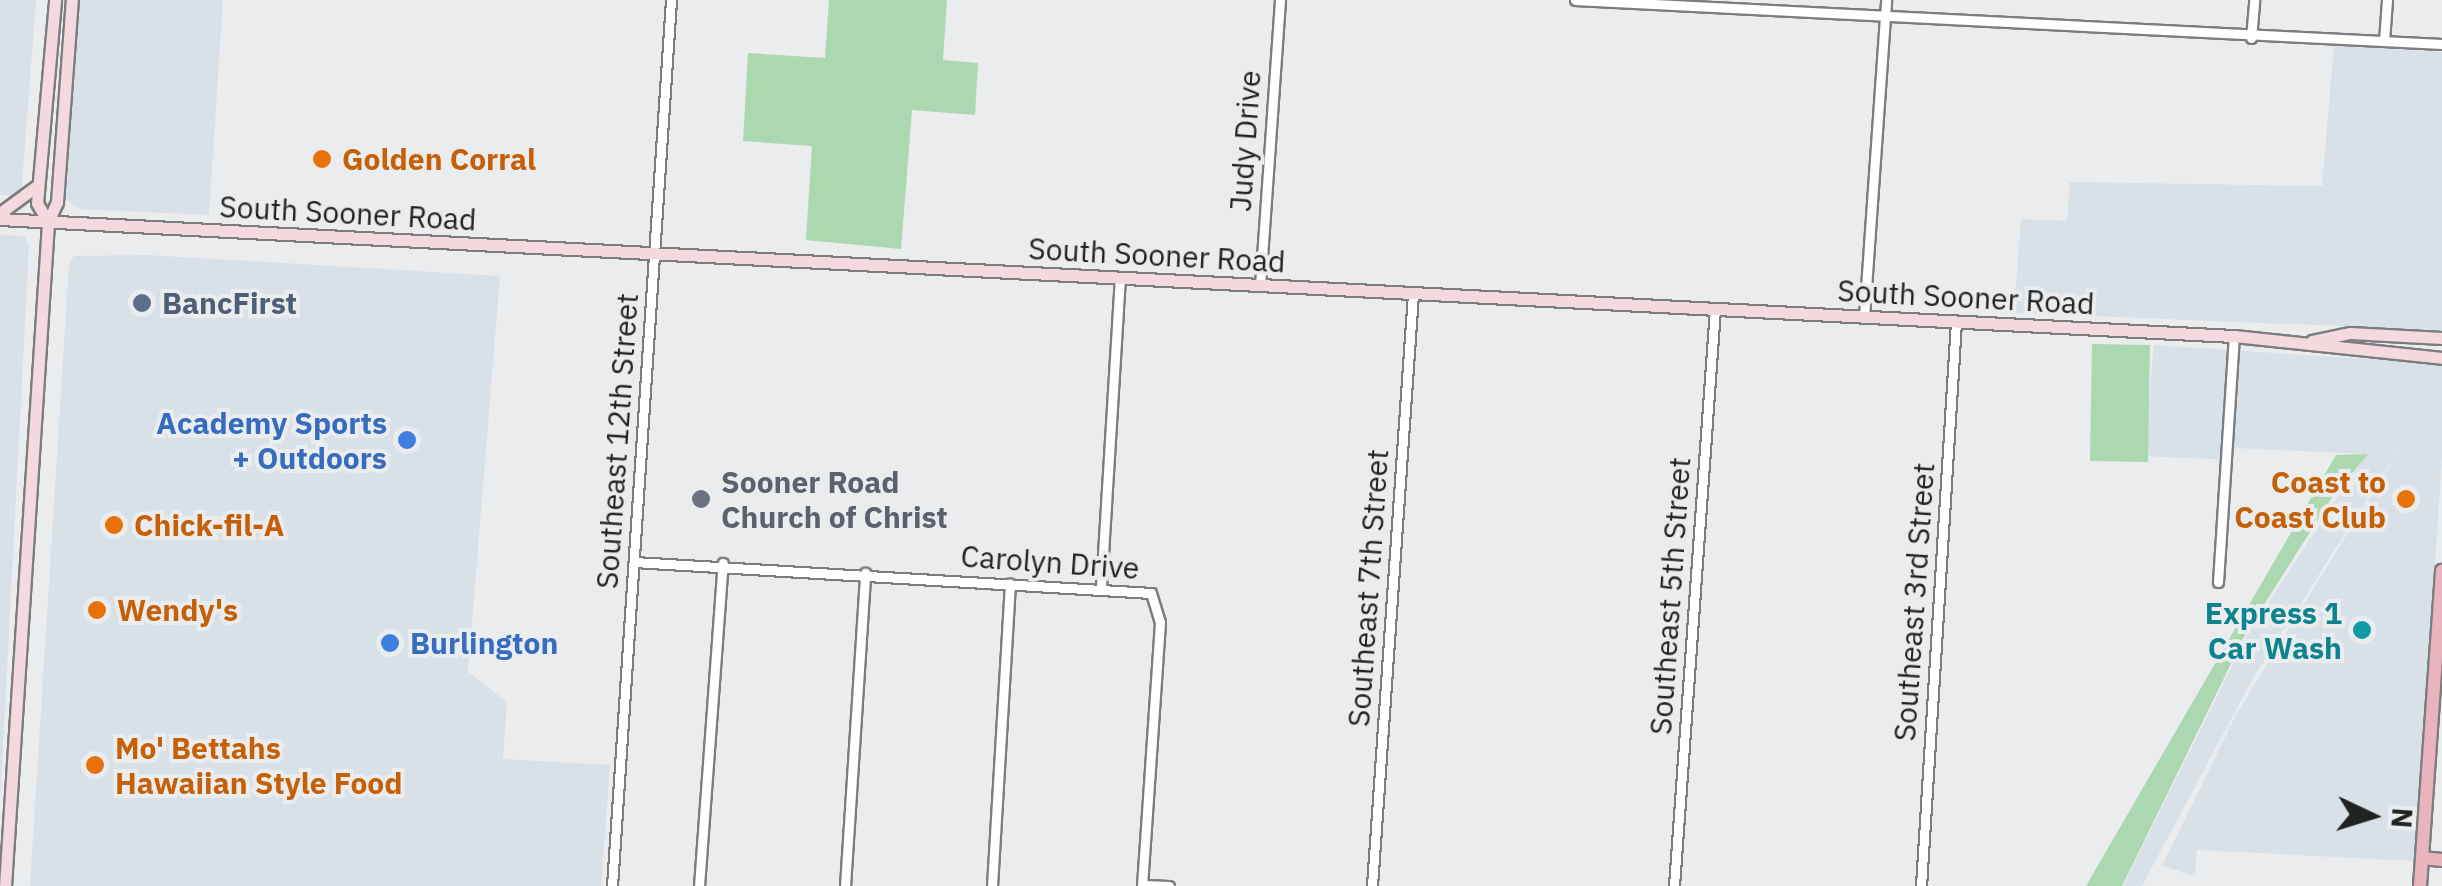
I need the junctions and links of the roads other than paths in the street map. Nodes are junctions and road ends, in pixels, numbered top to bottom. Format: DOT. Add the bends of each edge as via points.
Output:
graph roads {
  1 [pos="671,0"];
  2 [pos="1280,0"];
  3 [pos="1576,0"];
  4 [pos="1886,0"];
  5 [pos="2254,0"];
  6 [pos="2387,0"];
  7 [pos="55,3"];
  8 [pos="72,3"];
  9 [pos="1885,17"];
  10 [pos="2251,38"];
  11 [pos="2384,41"];
  12 [pos="2442,44"];
  13 [pos="38,185"];
  14 [pos="0,216"];
  15 [pos="48,222"];
  16 [pos="654,254"];
  17 [pos="1120,278"];
  18 [pos="1260,286"];
  19 [pos="1413,294"];
  20 [pos="1716,309"];
  21 [pos="1864,317"];
  22 [pos="1956,322"];
  23 [pos="2234,336"];
  24 [pos="2442,338"];
  25 [pos="2311,341"];
  26 [pos="2442,358"];
  27 [pos="634,562"];
  28 [pos="723,563"];
  29 [pos="2442,572"];
  30 [pos="865,573"];
  31 [pos="2218,582"];
  32 [pos="1010,584"];
  33 [pos="1101,588"];
  34 [pos="2422,858"];
  35 [pos="2442,860"];
  36 [pos="1142,885"];
  37 [pos="5,886"];
  38 [pos="612,886"];
  39 [pos="699,886"];
  40 [pos="845,886"];
  41 [pos="992,886"];
  42 [pos="1169,886"];
  43 [pos="1372,886"];
  44 [pos="1674,886"];
  45 [pos="1921,886"];
  46 [pos="2420,886"];
  1 -- 16 [label="street, Southeast 12th Street"];
  2 -- 18 [label="street, Judy Drive"];
  3 -- 9 [label="street"];
  4 -- 9 [label="street"];
  5 -- 10 [label="street"];
  6 -- 11 [label="street"];
  7 -- 8 [label="main road"];
  7 -- 13 [label="main road"];
  8 -- 15 [label="main road" via="57,202"];
  9 -- 10 [label="street"];
  9 -- 21 [label="street"];
  10 -- 11 [label="street"];
  11 -- 12 [label="street"];
  13 -- 14 [label="main road"];
  13 -- 15 [label="main road" via="37,203"];
  14 -- 15 [label="main road, South Sooner Road"];
  15 -- 16 [label="main road, South Sooner Road"];
  15 -- 37 [label="main road"];
  16 -- 17 [label="main road, South Sooner Road"];
  16 -- 27 [label="street, Southeast 12th Street"];
  17 -- 18 [label="main road, South Sooner Road"];
  17 -- 33 [label="street"];
  18 -- 19 [label="main road, South Sooner Road"];
  19 -- 20 [label="main road, South Sooner Road"];
  19 -- 43 [label="street, Southeast 7th Street"];
  20 -- 21 [label="main road, South Sooner Road"];
  20 -- 44 [label="street, Southeast 5th Street"];
  21 -- 22 [label="main road, South Sooner Road"];
  22 -- 23 [label="main road, South Sooner Road"];
  22 -- 45 [label="street, Southeast 3rd Street"];
  23 -- 25 [label="main road, South Sooner Road"];
  23 -- 31 [label="street"];
  24 -- 25 [label="main road, South Sooner Road" via="2350,333"];
  25 -- 26 [label="main road, South Sooner Road"];
  27 -- 28 [label="street, Carolyn Drive"];
  27 -- 38 [label="street, Southeast 12th Street"];
  28 -- 30 [label="street, Carolyn Drive"];
  28 -- 39 [label="street"];
  29 -- 34 [label="main road"];
  30 -- 32 [label="street, Carolyn Drive"];
  30 -- 40 [label="street"];
  32 -- 33 [label="street, Carolyn Drive"];
  32 -- 41 [label="street"];
  33 -- 36 [label="street, Carolyn Drive" via="1135,588 1159,603"];
  34 -- 35 [label="main road"];
  34 -- 46 [label="main road"];
  36 -- 42 [label="street"];
}
